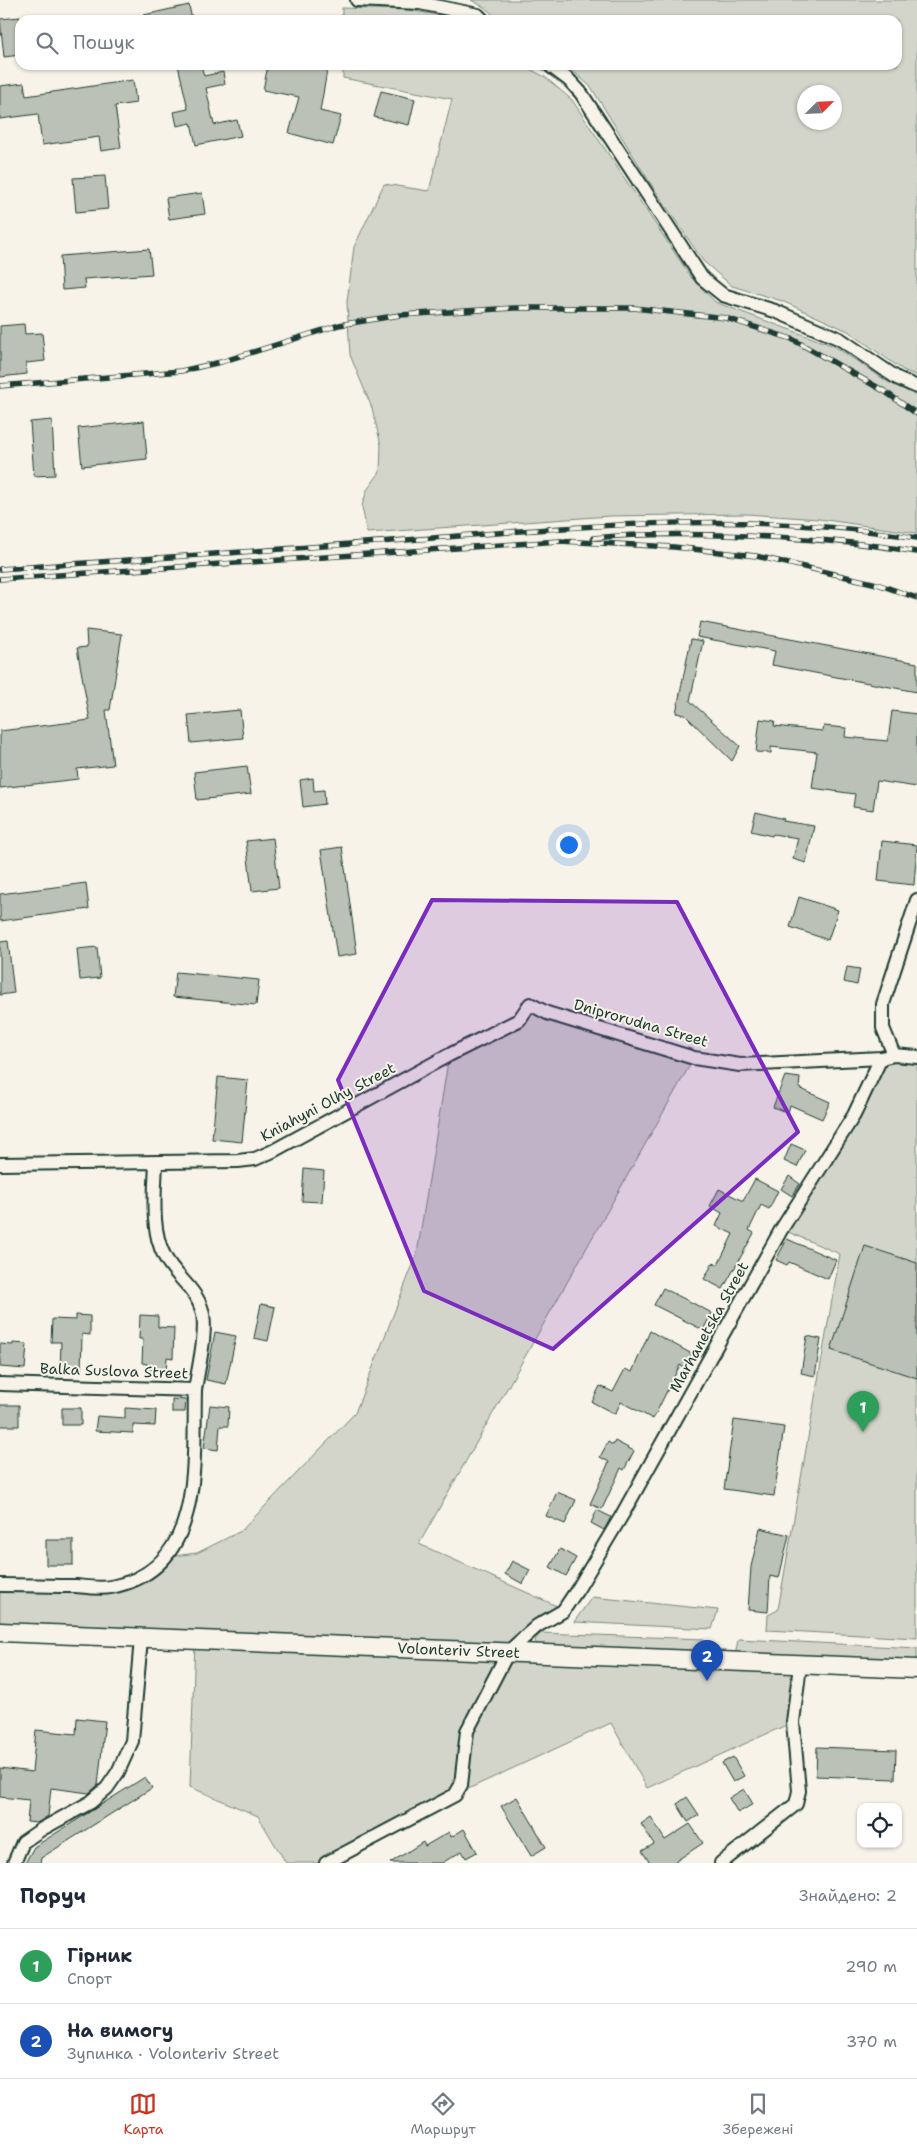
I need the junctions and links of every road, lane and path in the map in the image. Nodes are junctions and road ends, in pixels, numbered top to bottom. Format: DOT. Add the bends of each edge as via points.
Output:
graph roads {
  1 [pos="357,0"];
  2 [pos="478,15"];
  3 [pos="556,70"];
  4 [pos="917,388"];
  5 [pos="917,900"];
  6 [pos="530,1004"];
  7 [pos="894,1055"];
  8 [pos="917,1057"];
  9 [pos="881,1058"];
  10 [pos="156,1162"];
  11 [pos="0,1164"];
  12 [pos="0,1384"];
  13 [pos="195,1390"];
  14 [pos="0,1585"];
  15 [pos="0,1632"];
  16 [pos="141,1639"];
  17 [pos="508,1652"];
  18 [pos="800,1665"];
  19 [pos="917,1669"];
  20 [pos="14,1863"];
  21 [pos="326,1863"];
  22 [pos="721,1863"];
  1 -- 2 [label="street" via="420,3"];
  3 -- 4 [label="street" via="581,93 702,278 723,295 775,311 840,339"];
  5 -- 7 [label="street" via="883,1004 883,1028"];
  6 -- 9 [label="street, Dniprorudna Street" via="694,1058 740,1066"];
  6 -- 10 [label="street, Kniahyni Olhy Street" via="519,1020 273,1151 238,1161"];
  7 -- 8 [label="street, Dniprorudna Street"];
  7 -- 9 [label="street, Dniprorudna Street"];
  9 -- 17 [label="street, Marhanetska Street" via="854,1115 781,1230 622,1515 563,1611 537,1626"];
  10 -- 11 [label="street, Kniahyni Olhy Street"];
  10 -- 13 [label="street, Balka Suslova Street" via="155,1206 162,1249 202,1310 204,1324"];
  12 -- 13 [label="street, Balka Suslova Street"];
  13 -- 14 [label="street" via="191,1504 180,1535 166,1557 148,1573 109,1587"];
  15 -- 16 [label="street, Volonteriv Street"];
  16 -- 17 [label="street, Volonteriv Street"];
  16 -- 20 [label="street" via="132,1741 118,1772 107,1788 91,1802 23,1842"];
  17 -- 18 [label="street, Volonteriv Street"];
  17 -- 21 [label="street" via="467,1731 461,1784 455,1795"];
  18 -- 19 [label="street, Volonteriv Street"];
  18 -- 22 [label="street" via="793,1722 799,1791 796,1804"];
}
